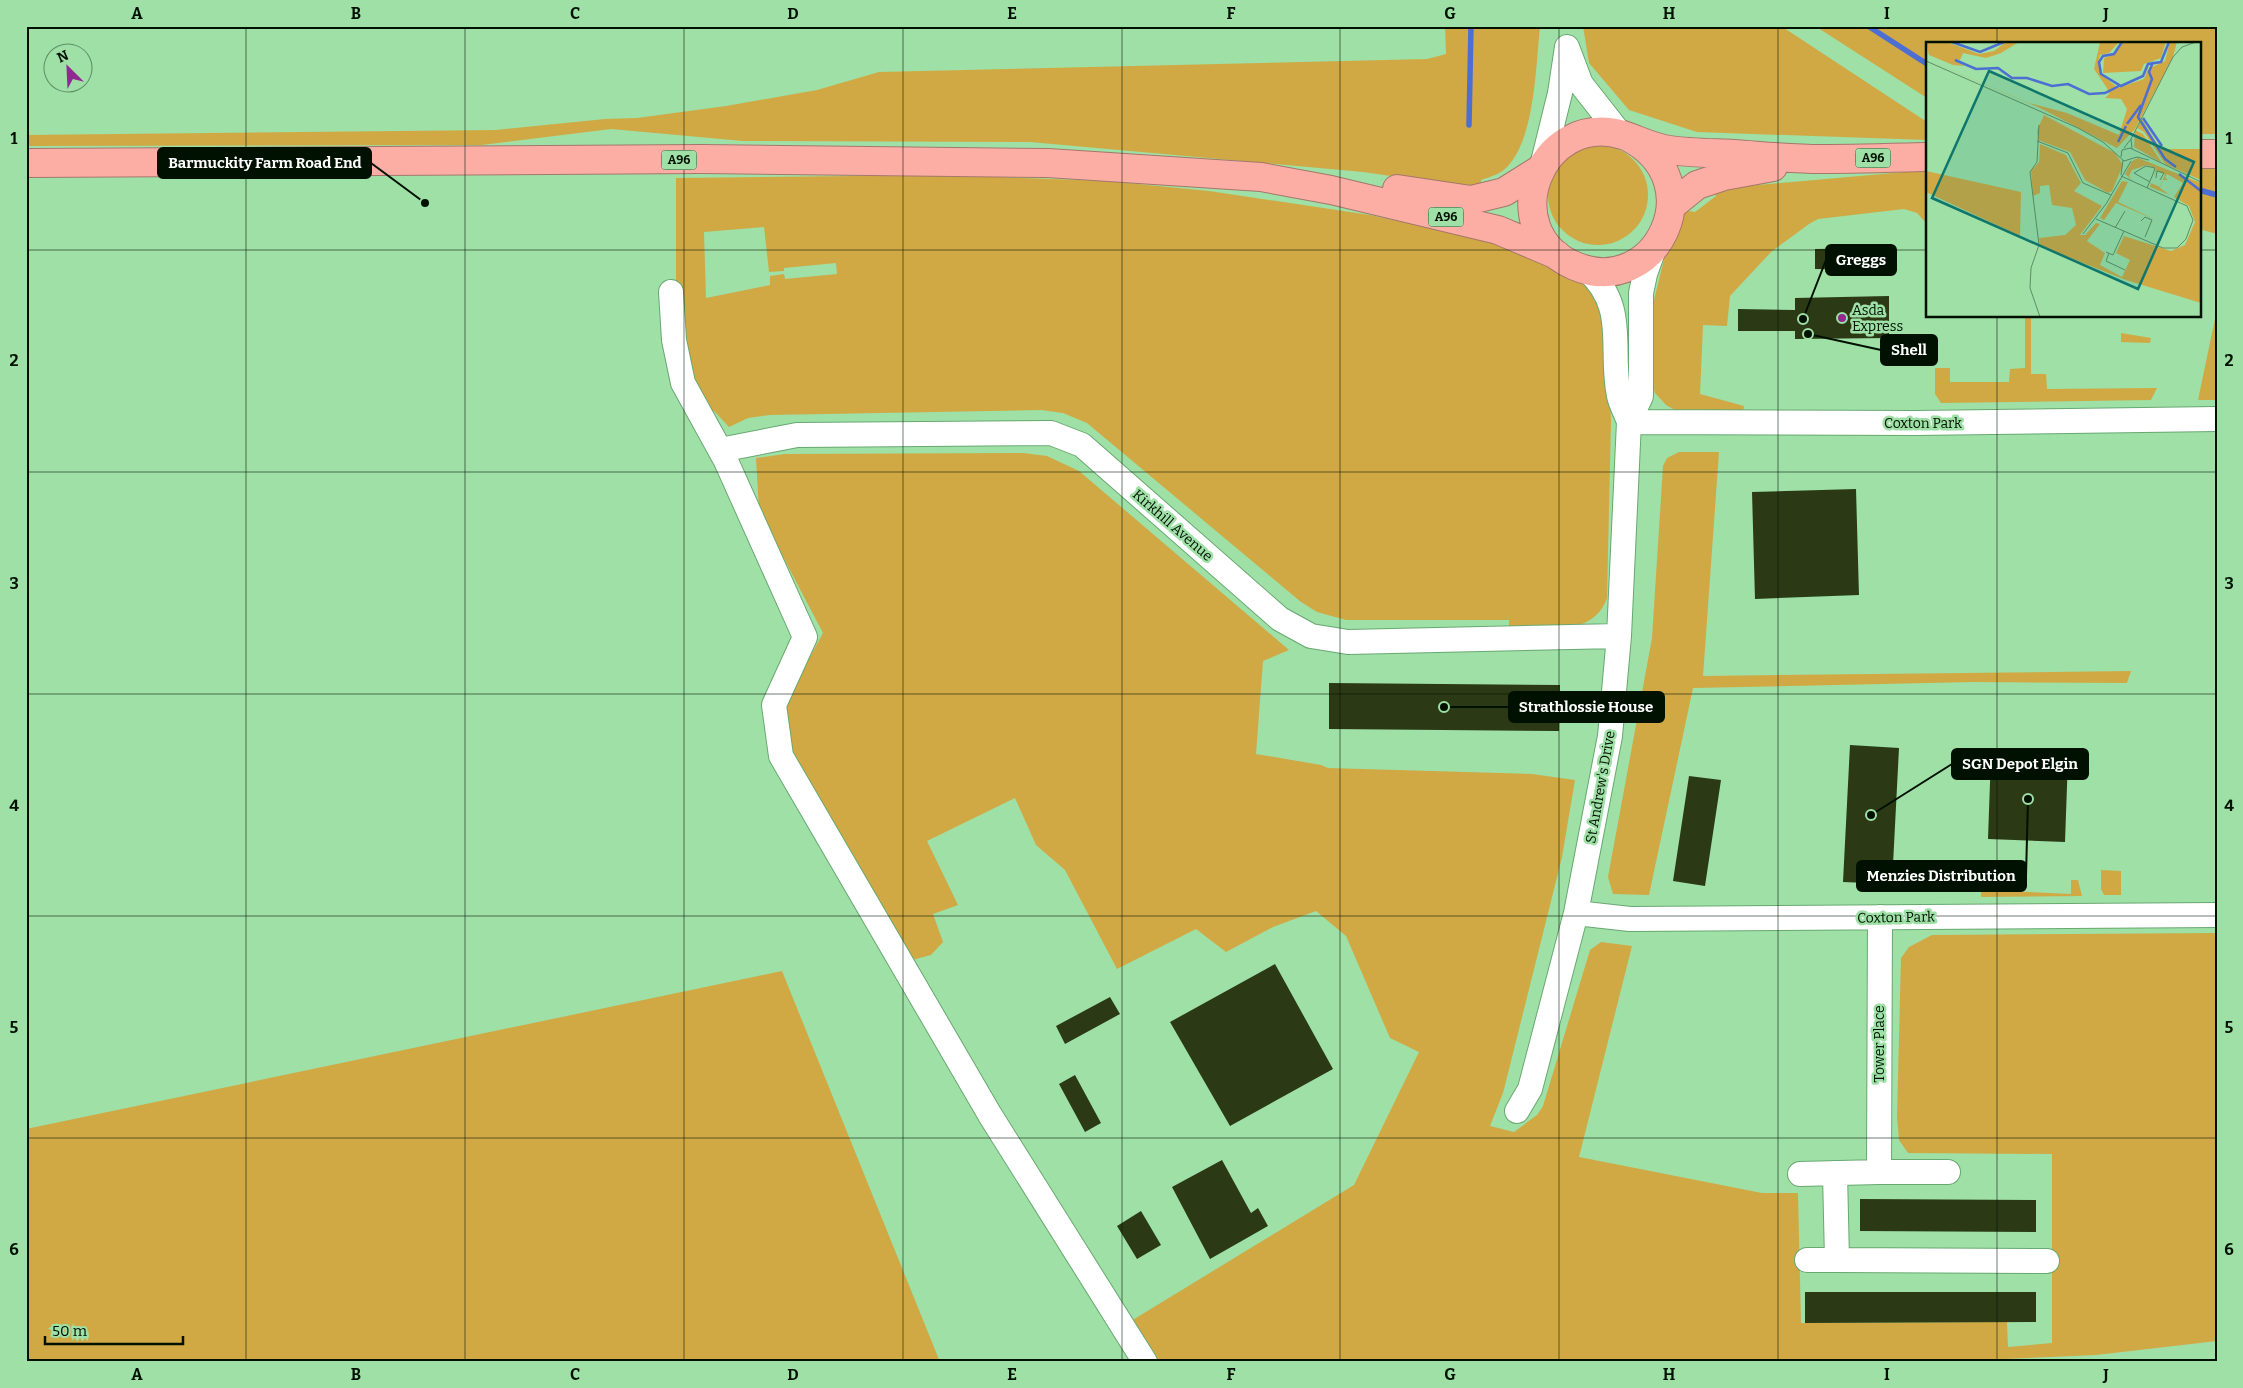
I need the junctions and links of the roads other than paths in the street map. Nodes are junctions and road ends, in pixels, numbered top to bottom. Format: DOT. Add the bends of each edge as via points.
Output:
graph roads {
  1 [pos="1566,37"];
  2 [pos="1624,136"];
  3 [pos="2200,154"];
  4 [pos="2217,154"];
  5 [pos="1926,157"];
  6 [pos="1819,159"];
  7 [pos="26,163"];
  8 [pos="1541,168"];
  9 [pos="1331,190"];
  10 [pos="1671,206"];
  11 [pos="1655,246"];
  12 [pos="1557,255"];
  13 [pos="1586,269"];
  14 [pos="672,292"];
  15 [pos="2217,419"];
  16 [pos="1628,422"];
  17 [pos="720,450"];
  18 [pos="1619,636"];
  19 [pos="1576,913"];
  20 [pos="2217,915"];
  21 [pos="1880,917"];
  22 [pos="1517,1111"];
  23 [pos="1878,1172"];
  24 [pos="1948,1172"];
  25 [pos="1835,1173"];
  26 [pos="1800,1174"];
  27 [pos="1807,1260"];
  28 [pos="1837,1260"];
  29 [pos="2046,1261"];
  30 [pos="1145,1362"];
  1 -- 2 [label="street" via="1581,84"];
  1 -- 8 [label="street" via="1560,93"];
  2 -- 6 [label="highway, A96" via="1668,150"];
  2 -- 8 [label="highway, A96" via="1603,132 1576,137 1560,146"];
  2 -- 10 [label="highway, A96" via="1646,148 1660,164 1669,184"];
  3 -- 4 [label="highway"];
  5 -- 6 [label="highway, A96"];
  6 -- 10 [label="highway, A96" via="1724,176 1697,185"];
  7 -- 9 [label="highway, A96" via="702,159 1048,163 1261,177"];
  8 -- 9 [label="highway, A96" via="1504,192 1471,200 1397,189"];
  8 -- 12 [label="highway, A96" via="1533,192 1533,214 1540,234"];
  9 -- 12 [label="highway, A96" via="1498,230"];
  10 -- 11 [label="highway, A96" via="1666,227"];
  11 -- 13 [label="highway, A96" via="1639,260 1624,267 1608,271"];
  11 -- 16 [label="street, St Andrew's Drive" via="1641,293 1641,396"];
  12 -- 13 [label="highway, A96"];
  13 -- 16 [label="street, St Andrew's Drive" via="1600,282 1613,311 1619,396"];
  14 -- 17 [label="street" via="674,340 683,383"];
  15 -- 16 [label="street, Coxton Park"];
  16 -- 18 [label="street, St Andrew's Drive"];
  17 -- 18 [label="street, Kirkhill Avenue" via="797,434 1050,433 1082,445 1280,619 1311,636 1348,642"];
  17 -- 30 [label="street" via="805,638 774,705 781,756 990,1115"];
  18 -- 19 [label="street, St Andrew's Drive" via="1610,736"];
  19 -- 21 [label="street, Coxton Park" via="1630,919"];
  19 -- 22 [label="street, St Andrew's Drive" via="1530,1089"];
  20 -- 21 [label="street, Coxton Park"];
  21 -- 23 [label="street, Tower Place"];
  23 -- 24 [label="street"];
  23 -- 25 [label="street"];
  25 -- 26 [label="street"];
  25 -- 28 [label="street"];
  27 -- 28 [label="street"];
  28 -- 29 [label="street"];
}
